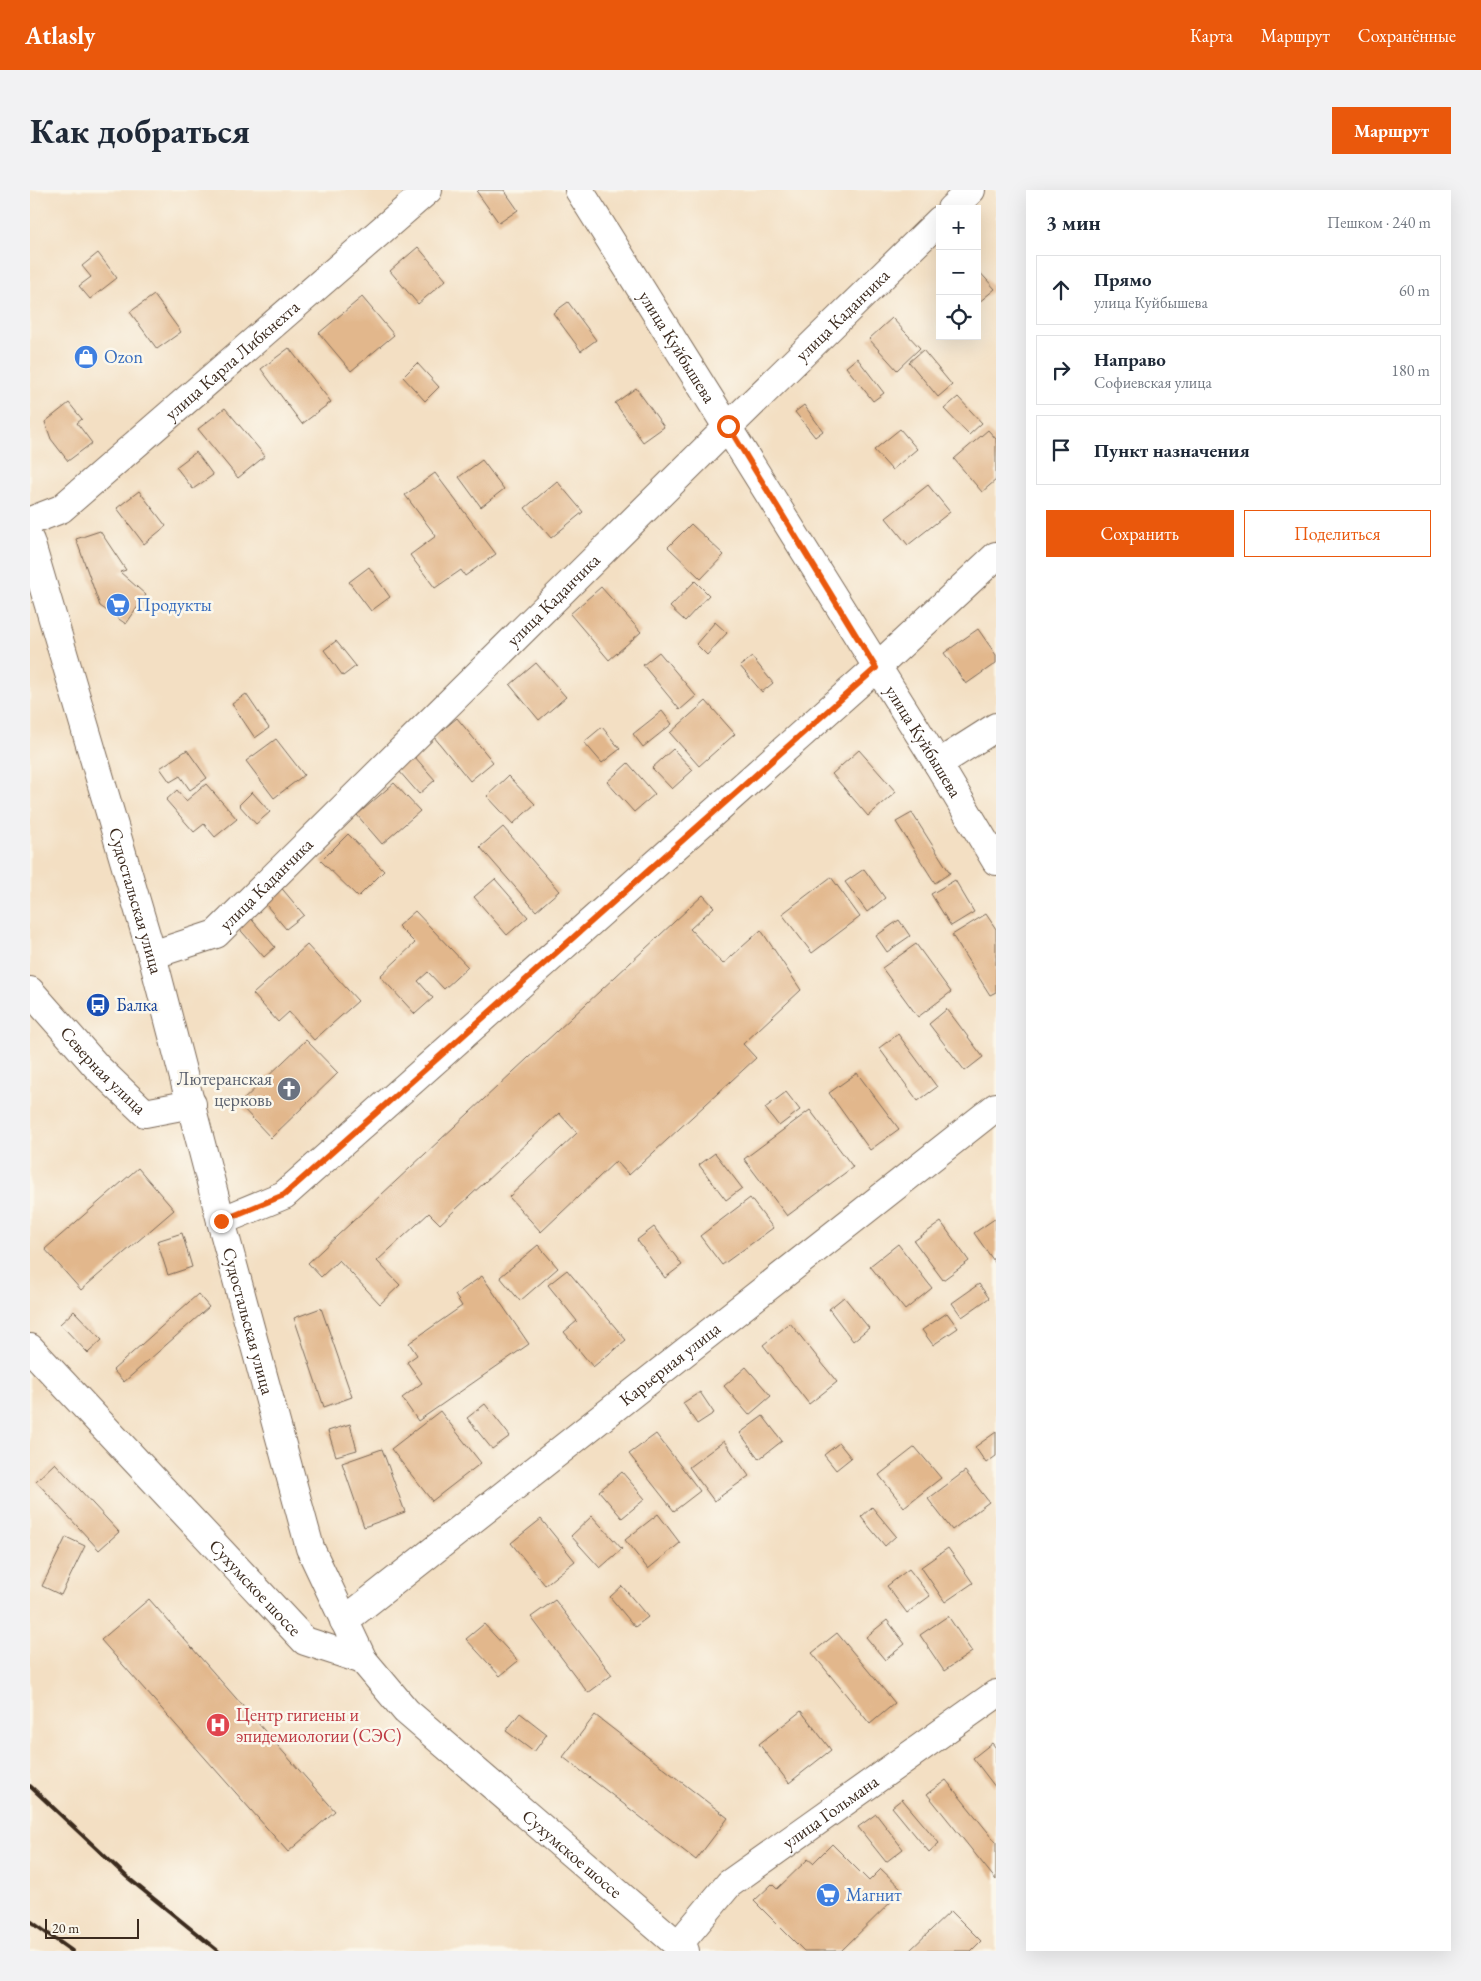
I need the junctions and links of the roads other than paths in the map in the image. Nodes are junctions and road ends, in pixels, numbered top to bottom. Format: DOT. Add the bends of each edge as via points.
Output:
graph roads {
  1 [pos="428,190"];
  2 [pos="579,190"];
  3 [pos="971,190"];
  4 [pos="955,205"];
  5 [pos="936,224"];
  6 [pos="728,426"];
  7 [pos="30,521"];
  8 [pos="30,541"];
  9 [pos="996,556"];
  10 [pos="876,668"];
  11 [pos="996,727"];
  12 [pos="938,764"];
  13 [pos="996,861"];
  14 [pos="152,955"];
  15 [pos="30,991"];
  16 [pos="192,1104"];
  17 [pos="996,1107"];
  18 [pos="221,1221"];
  19 [pos="30,1348"];
  20 [pos="344,1621"];
  21 [pos="363,1660"];
  22 [pos="996,1694"];
  23 [pos="681,1948"];
  1 -- 7 [label="main road, улица Карла Либкнехта" via="60,510"];
  2 -- 6 [label="main road, улица Куйбышева"];
  3 -- 4 [label="main road"];
  5 -- 6 [label="main road, улица Каданчика"];
  6 -- 10 [label="main road, улица Куйбышева"];
  6 -- 14 [label="main road, улица Каданчика" via="216,934"];
  8 -- 14 [label="main road, Судостальская улица"];
  9 -- 10 [label="main road"];
  10 -- 12 [label="main road, улица Куйбышева"];
  10 -- 18 [label="main road" via="284,1195"];
  11 -- 12 [label="main road"];
  12 -- 13 [label="main road, улица Куйбышева"];
  14 -- 16 [label="main road, Судостальская улица"];
  15 -- 16 [label="main road, Северная улица" via="98,1068 145,1113"];
  16 -- 18 [label="main road, Судостальская улица"];
  17 -- 20 [label="main road, Карьерная улица"];
  18 -- 20 [label="main road, Судостальская улица" via="310,1548"];
  19 -- 21 [label="main road, Сухумское шоссе" via="305,1641"];
  20 -- 21 [label="main road, Судостальская улица"];
  21 -- 23 [label="main road, Сухумское шоссе" via="406,1711"];
  22 -- 23 [label="main road, улица Гольмана" via="729,1884"];
}
